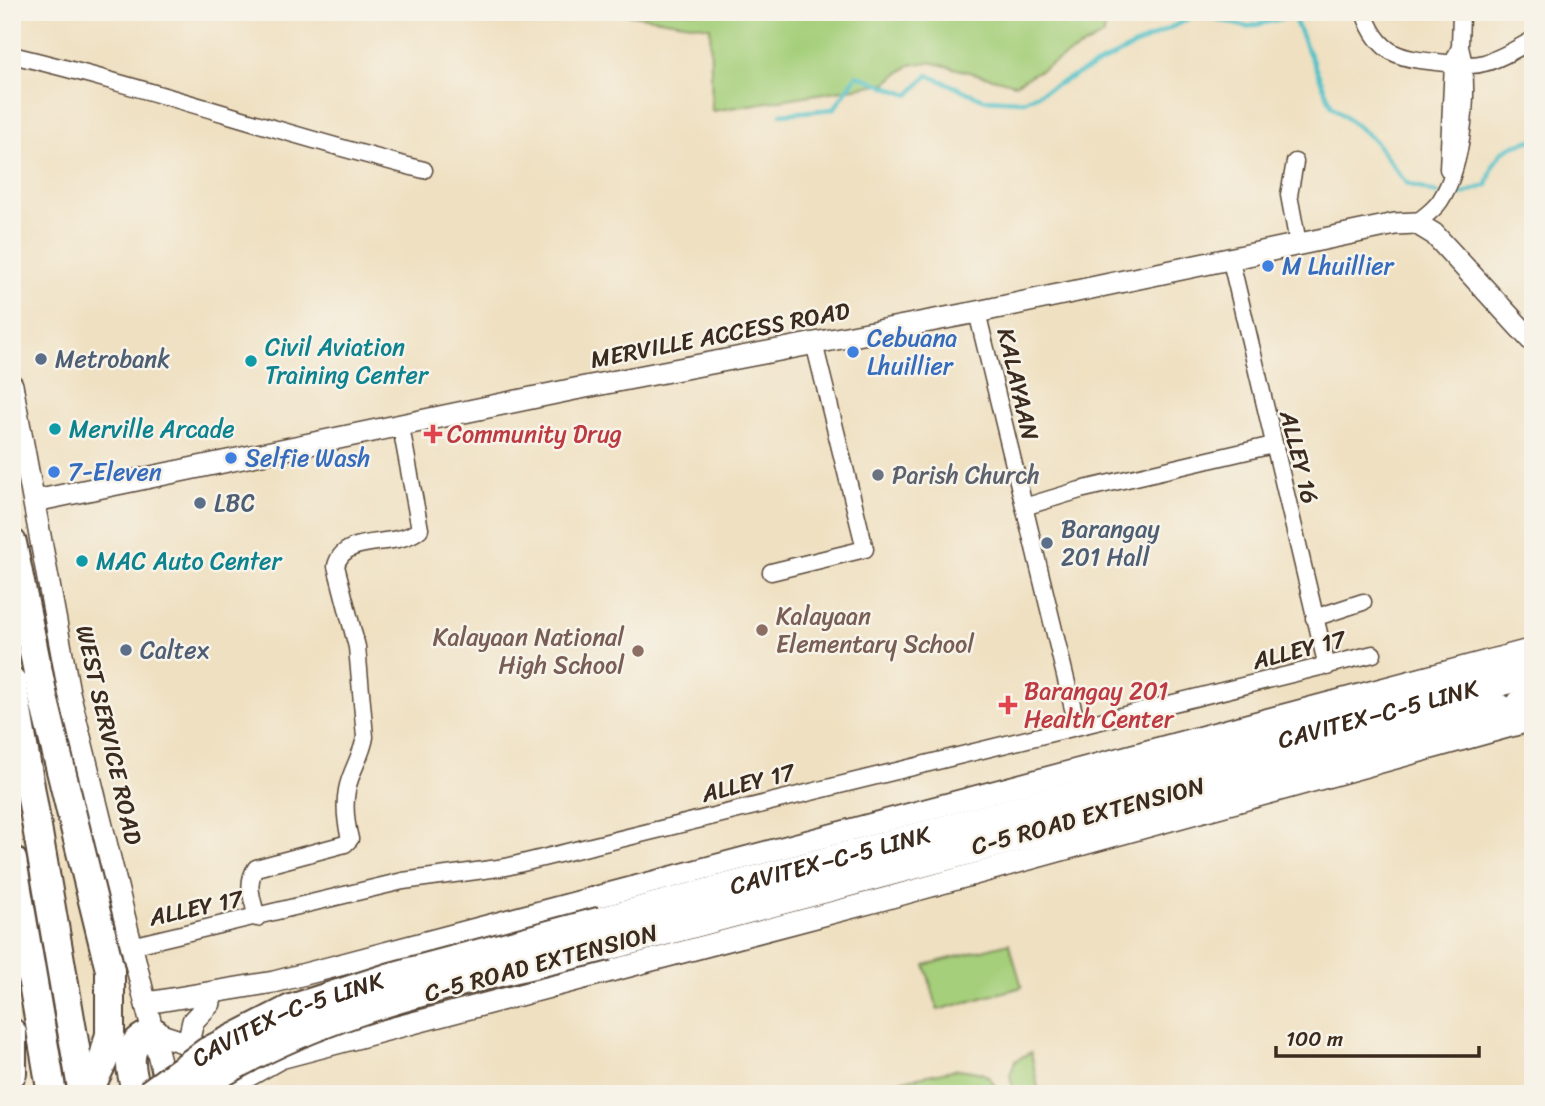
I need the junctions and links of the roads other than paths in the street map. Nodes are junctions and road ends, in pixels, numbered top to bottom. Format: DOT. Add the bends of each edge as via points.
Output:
graph roads {
  1 [pos="1364,12"];
  2 [pos="1461,12"];
  3 [pos="1533,40"];
  4 [pos="12,55"];
  5 [pos="1459,64"];
  6 [pos="1295,162"];
  7 [pos="424,170"];
  8 [pos="1416,223"];
  9 [pos="1298,243"];
  10 [pos="1230,257"];
  11 [pos="977,312"];
  12 [pos="1533,342"];
  13 [pos="814,343"];
  14 [pos="12,385"];
  15 [pos="401,427"];
  16 [pos="1273,445"];
  17 [pos="35,501"];
  18 [pos="1024,507"];
  19 [pos="12,543"];
  20 [pos="771,572"];
  21 [pos="1363,602"];
  22 [pos="1314,618"];
  23 [pos="1533,649"];
  24 [pos="1373,654"];
  25 [pos="1327,667"];
  26 [pos="1533,673"];
  27 [pos="12,682"];
  28 [pos="1522,709"];
  29 [pos="1076,725"];
  30 [pos="12,860"];
  31 [pos="257,918"];
  32 [pos="605,933"];
  33 [pos="131,946"];
  34 [pos="274,982"];
  35 [pos="210,1003"];
  36 [pos="151,1019"];
  37 [pos="12,1033"];
  38 [pos="188,1043"];
  39 [pos="280,1058"];
  40 [pos="12,1073"];
  41 [pos="52,1094"];
  42 [pos="85,1094"];
  43 [pos="137,1094"];
  44 [pos="149,1094"];
  45 [pos="168,1094"];
  46 [pos="189,1094"];
  47 [pos="216,1094"];
  1 -- 5 [label="street" via="1371,36 1388,52 1412,60"];
  2 -- 5 [label="street"];
  3 -- 5 [label="street" via="1488,63"];
  4 -- 7 [label="street"];
  5 -- 8 [label="street" via="1461,144 1439,204"];
  6 -- 9 [label="street" via="1289,195"];
  8 -- 9 [label="main road, MERVILLE ACCESS ROAD" via="1395,223"];
  8 -- 12 [label="main road" via="1434,234"];
  9 -- 10 [label="main road, MERVILLE ACCESS ROAD"];
  10 -- 11 [label="main road, MERVILLE ACCESS ROAD"];
  10 -- 16 [label="street, ALLEY 16"];
  11 -- 13 [label="main road, MERVILLE ACCESS ROAD"];
  11 -- 18 [label="street, KALAYAAN"];
  13 -- 15 [label="main road, MERVILLE ACCESS ROAD"];
  13 -- 20 [label="street" via="864,546 863,551"];
  14 -- 17 [label="main road, WEST SERVICE ROAD"];
  15 -- 17 [label="main road, MERVILLE ACCESS ROAD"];
  15 -- 31 [label="street" via="420,529 391,541 346,548 336,566 357,647 365,737 347,788 350,839 256,867 250,888"];
  16 -- 18 [label="street"];
  16 -- 22 [label="street, ALLEY 16"];
  17 -- 33 [label="main road, WEST SERVICE ROAD" via="69,692"];
  18 -- 29 [label="street, KALAYAAN"];
  19 -- 42 [label="highway" via="43,697 102,930 111,987 110,1034 98,1073"];
  21 -- 22 [label="street"];
  22 -- 25 [label="street, ALLEY 16"];
  23 -- 34 [label="main road, C-5 ROAD EXTENSION"];
  24 -- 25 [label="street, ALLEY 17"];
  25 -- 29 [label="street, ALLEY 17"];
  26 -- 32 [label="highway, CAVITEX–C-5 LINK"];
  27 -- 42 [label="highway"];
  28 -- 32 [label="highway, CAVITEX–C-5 LINK"];
  28 -- 39 [label="main road, C-5 ROAD EXTENSION" via="884,899"];
  29 -- 31 [label="street, ALLEY 17" via="506,867 402,881"];
  30 -- 41 [label="highway"];
  31 -- 33 [label="street, ALLEY 17"];
  32 -- 44 [label="highway, CAVITEX–C-5 LINK, bridge" via="391,977 291,1009 207,1052"];
  32 -- 46 [label="highway, CAVITEX–C-5 LINK, bridge" via="337,1018 254,1053"];
  33 -- 36 [label="main road, WEST SERVICE ROAD"];
  34 -- 35 [label="main road"];
  34 -- 36 [label="main road"];
  35 -- 36 [label="main road"];
  35 -- 38 [label="main road" via="193,1021"];
  36 -- 38 [label="main road"];
  36 -- 43 [label="highway" via="131,1049"];
  36 -- 45 [label="main road, WEST SERVICE ROAD"];
  37 -- 40 [label="highway"];
  38 -- 39 [label="main road" via="244,1059"];
  39 -- 47 [label="main road, C-5 ROAD EXTENSION"];
}
